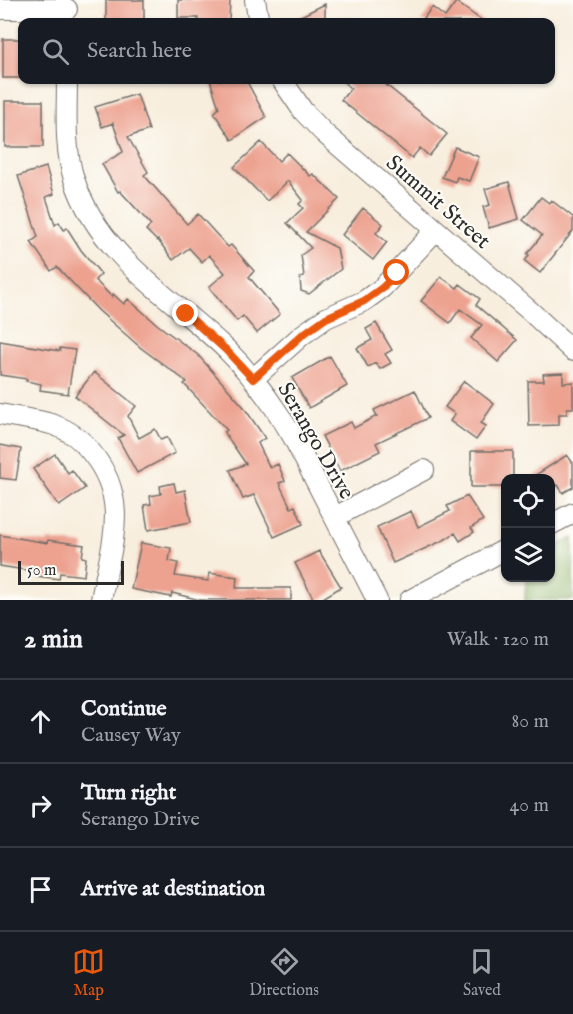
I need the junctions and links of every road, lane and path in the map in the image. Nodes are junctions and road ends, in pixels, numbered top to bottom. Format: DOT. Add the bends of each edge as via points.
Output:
graph roads {
  1 [pos="255,0"];
  2 [pos="0,9"];
  3 [pos="67,10"];
  4 [pos="258,18"];
  5 [pos="67,84"];
  6 [pos="285,84"];
  7 [pos="436,230"];
  8 [pos="573,351"];
  9 [pos="253,379"];
  10 [pos="0,414"];
  11 [pos="424,471"];
  12 [pos="573,513"];
  13 [pos="335,518"];
  14 [pos="555,522"];
  15 [pos="501,552"];
  16 [pos="101,600"];
  17 [pos="377,600"];
  18 [pos="410,600"];
  1 -- 4 [label="street"];
  2 -- 3 [label="street"];
  5 -- 9 [label="street, Serango Drive" via="67,133 74,178 107,242"];
  6 -- 7 [label="street, Summit Street" via="317,126"];
  7 -- 8 [label="street, Summit Street"];
  7 -- 9 [label="street" via="382,288 326,318"];
  9 -- 13 [label="street, Serango Drive" via="293,437"];
  10 -- 16 [label="street" via="55,425 88,448 107,475 116,526"];
  11 -- 13 [label="street"];
  12 -- 14 [label="street"];
  13 -- 17 [label="street, Serango Drive"];
  15 -- 18 [label="street"];
}
